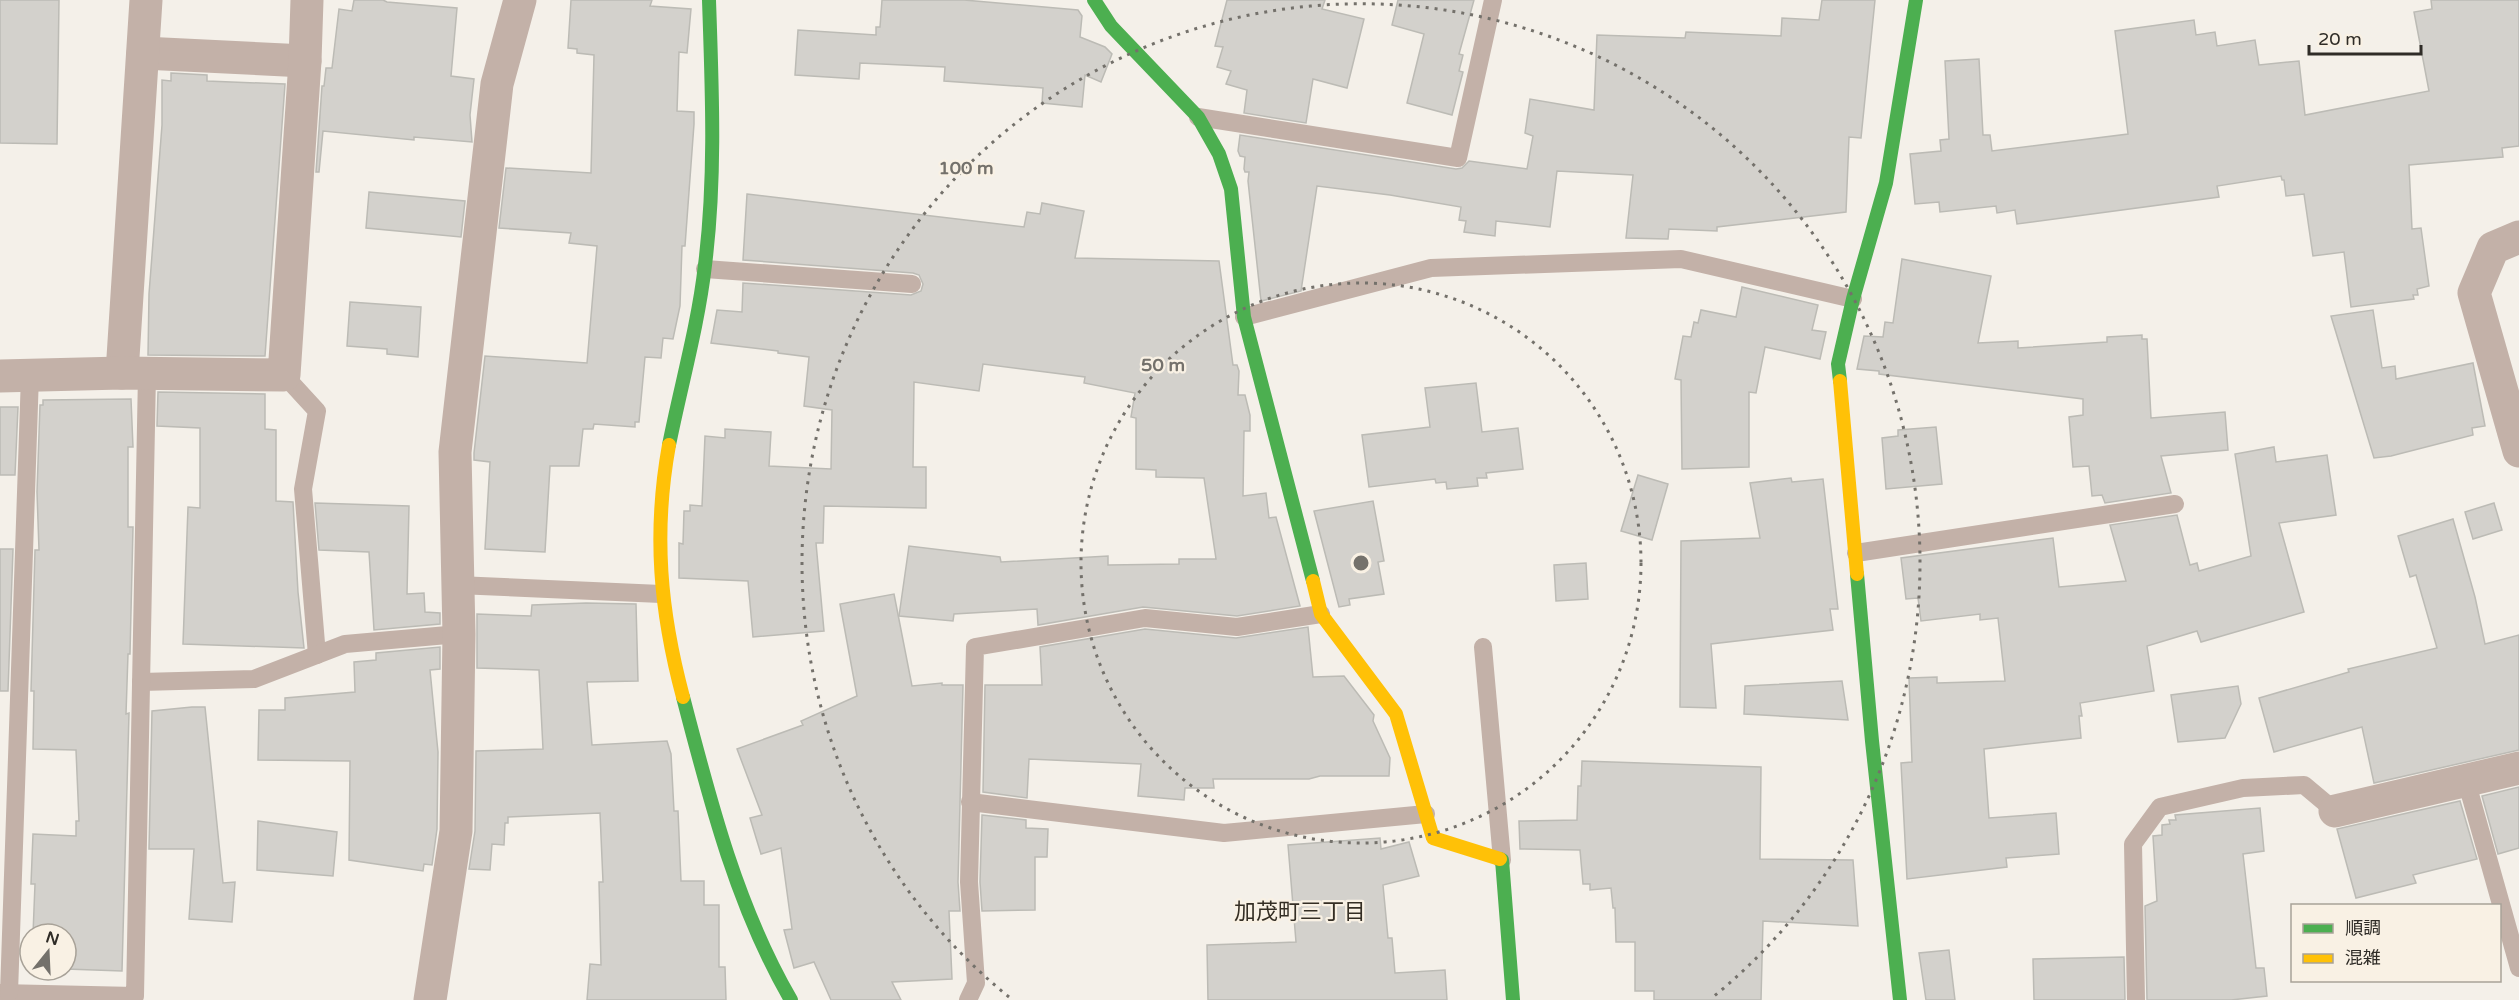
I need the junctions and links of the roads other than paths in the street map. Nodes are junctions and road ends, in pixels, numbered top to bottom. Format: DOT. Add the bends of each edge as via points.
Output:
graph roads {
  1 [pos="146,0"];
  2 [pos="307,0"];
  3 [pos="520,0"];
  4 [pos="709,0"];
  5 [pos="1094,0"];
  6 [pos="1492,0"];
  7 [pos="1916,0"];
  8 [pos="143,53"];
  9 [pos="306,61"];
  10 [pos="1198,117"];
  11 [pos="2519,237"];
  12 [pos="705,269"];
  13 [pos="912,284"];
  14 [pos="1853,299"];
  15 [pos="1244,317"];
  16 [pos="134,374"];
  17 [pos="284,375"];
  18 [pos="15,376"];
  19 [pos="2519,451"];
  20 [pos="2175,504"];
  21 [pos="1856,553"];
  22 [pos="457,585"];
  23 [pos="661,594"];
  24 [pos="1321,614"];
  25 [pos="459,634"];
  26 [pos="1483,647"];
  27 [pos="317,655"];
  28 [pos="141,682"];
  29 [pos="2519,768"];
  30 [pos="2466,780"];
  31 [pos="970,802"];
  32 [pos="2335,811"];
  33 [pos="1426,814"];
  34 [pos="1502,860"];
  35 [pos="2501,904"];
  36 [pos="2501,905"];
  37 [pos="2519,969"];
  38 [pos="5,993"];
  39 [pos="430,1000"];
  40 [pos="791,1000"];
  41 [pos="968,1000"];
  42 [pos="1513,1000"];
  43 [pos="1900,1000"];
  44 [pos="2136,1000"];
  1 -- 8 [label="street"];
  2 -- 9 [label="street"];
  3 -- 22 [label="street" via="497,84 455,452"];
  4 -- 12 [label="street" via="714,153"];
  5 -- 10 [label="street" via="1111,26"];
  6 -- 10 [label="lane" via="1458,158"];
  7 -- 14 [label="street" via="1886,183"];
  8 -- 9 [label="street"];
  8 -- 16 [label="street"];
  9 -- 17 [label="street"];
  10 -- 15 [label="street" via="1219,154 1231,189"];
  11 -- 19 [label="street" via="2493,248 2474,293"];
  12 -- 13 [label="lane"];
  12 -- 23 [label="street" via="667,459 659,526"];
  14 -- 15 [label="lane" via="1681,259 1431,268"];
  14 -- 21 [label="street" via="1838,364"];
  15 -- 24 [label="street"];
  16 -- 17 [label="street"];
  16 -- 18 [label="street"];
  16 -- 28 [label="lane"];
  17 -- 27 [label="lane" via="317,411 303,489"];
  18 -- 38 [label="lane"];
  20 -- 21 [label="lane"];
  21 -- 43 [label="street"];
  22 -- 23 [label="lane"];
  22 -- 25 [label="street"];
  23 -- 40 [label="street" via="672,661 722,835 753,924"];
  24 -- 31 [label="lane" via="1237,627 1145,618 975,647"];
  24 -- 33 [label="street" via="1396,714"];
  25 -- 27 [label="lane" via="345,644"];
  25 -- 39 [label="street" via="456,831"];
  26 -- 34 [label="lane"];
  27 -- 28 [label="lane" via="254,679"];
  28 -- 38 [label="lane" via="135,996"];
  29 -- 30 [label="street"];
  30 -- 32 [label="street"];
  30 -- 35 [label="lane"];
  31 -- 33 [label="lane" via="1224,834"];
  31 -- 41 [label="lane" via="969,882 976,983"];
  32 -- 44 [label="lane" via="2304,785 2243,788 2160,807 2133,844"];
  33 -- 34 [label="street" via="1432,838"];
  34 -- 42 [label="street"];
  36 -- 37 [label="lane"];
}
